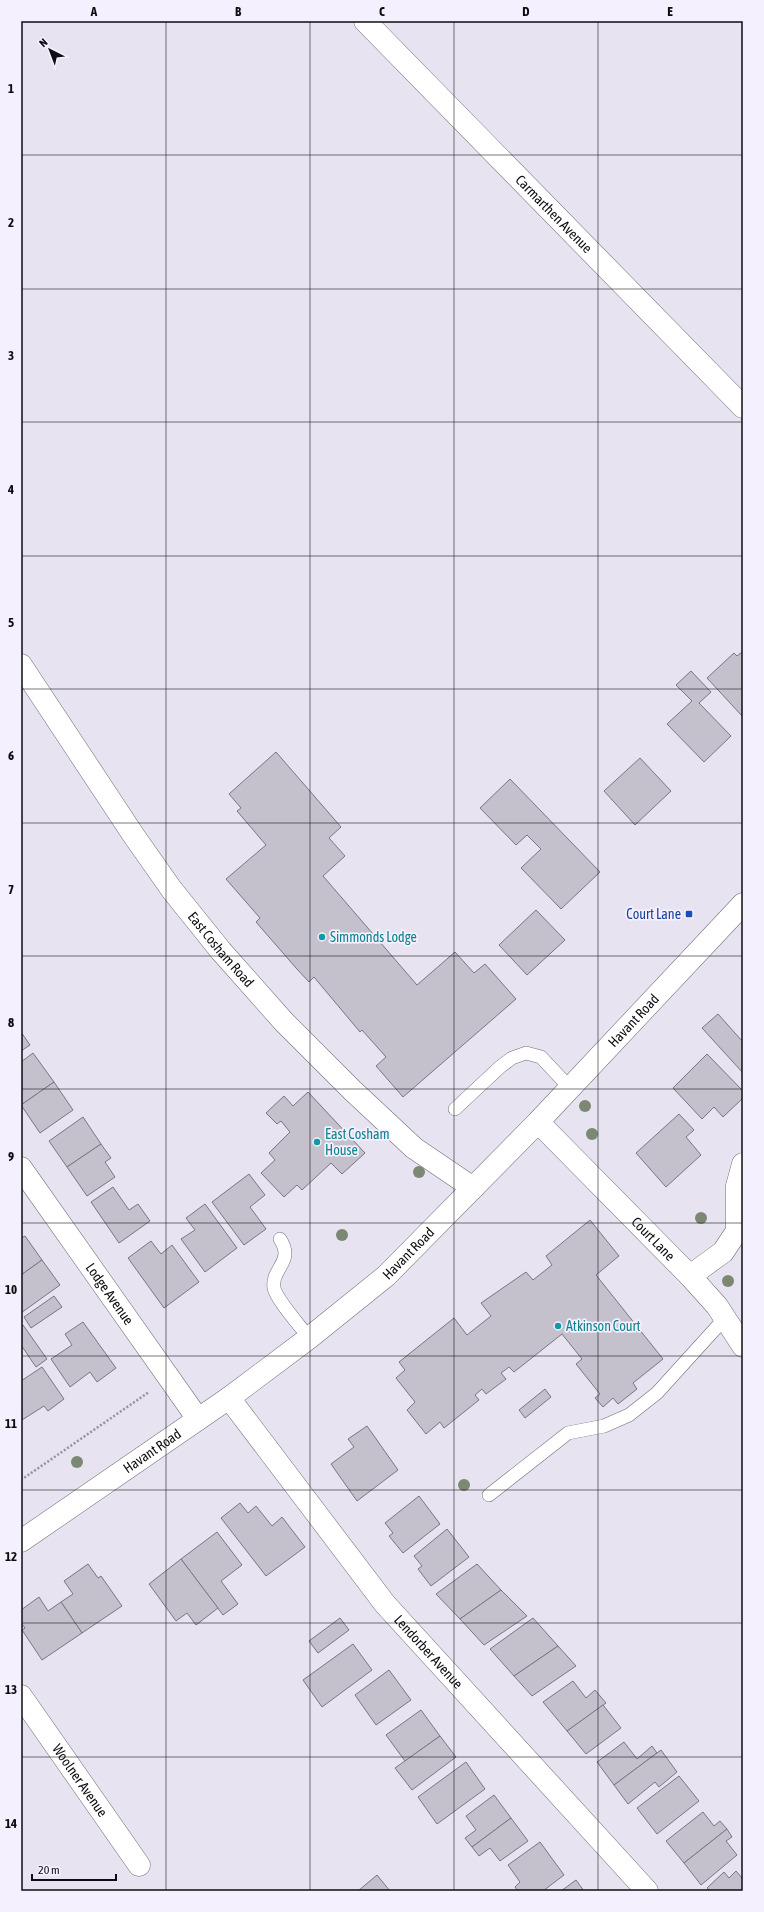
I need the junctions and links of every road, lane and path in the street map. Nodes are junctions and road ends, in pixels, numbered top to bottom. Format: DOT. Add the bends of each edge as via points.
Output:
graph roads {
  1 [pos="364,21"];
  2 [pos="743,407"];
  3 [pos="21,665"];
  4 [pos="743,904"];
  5 [pos="570,1088"];
  6 [pos="456,1109"];
  7 [pos="538,1122"];
  8 [pos="743,1164"];
  9 [pos="21,1168"];
  10 [pos="473,1188"];
  11 [pos="280,1239"];
  12 [pos="690,1276"];
  13 [pos="725,1318"];
  14 [pos="309,1338"];
  15 [pos="743,1346"];
  16 [pos="169,1378"];
  17 [pos="229,1398"];
  18 [pos="198,1419"];
  19 [pos="21,1480"];
  20 [pos="489,1495"];
  21 [pos="21,1541"];
  22 [pos="21,1696"];
  23 [pos="139,1865"];
  24 [pos="647,1891"];
  1 -- 2 [label="street, Carmarthen Avenue"];
  3 -- 10 [label="street, East Cosham Road" via="138,842 172,890 221,951 284,1022 352,1090 414,1148"];
  4 -- 5 [label="street, Havant Road"];
  5 -- 6 [label="lane" via="541,1058 526,1053 512,1058 500,1067"];
  5 -- 7 [label="street, Havant Road"];
  7 -- 10 [label="street, Havant Road"];
  7 -- 12 [label="street, Court Lane"];
  8 -- 12 [label="street" via="738,1186 737,1231 723,1252"];
  9 -- 16 [label="street, Lodge Avenue"];
  10 -- 14 [label="street, Havant Road" via="386,1276"];
  11 -- 14 [label="lane" via="285,1247 285,1255 274,1279 274,1288"];
  12 -- 13 [label="street, Court Lane"];
  13 -- 15 [label="street, Court Lane"];
  13 -- 20 [label="lane" via="658,1392 629,1416 604,1426 568,1432"];
  14 -- 17 [label="street, Havant Road"];
  16 -- 18 [label="street, Lodge Avenue"];
  16 -- 19 [label="path"];
  17 -- 18 [label="street, Havant Road"];
  17 -- 24 [label="street, Lendorber Avenue" via="385,1604"];
  18 -- 21 [label="street, Havant Road"];
  22 -- 23 [label="street, Woolner Avenue"];
}
